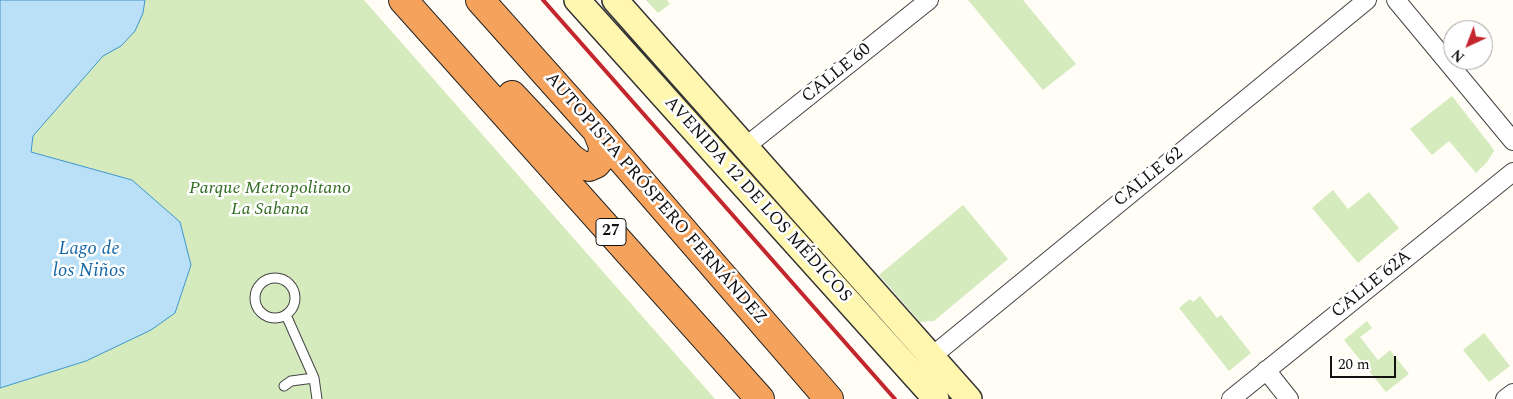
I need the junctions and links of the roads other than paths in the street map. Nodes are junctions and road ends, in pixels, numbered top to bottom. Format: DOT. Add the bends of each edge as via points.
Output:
graph roads {
  1 [pos="403,0"];
  2 [pos="480,0"];
  3 [pos="577,0"];
  4 [pos="615,0"];
  5 [pos="929,0"];
  6 [pos="1367,0"];
  7 [pos="1396,0"];
  8 [pos="462,66"];
  9 [pos="597,131"];
  10 [pos="1513,141"];
  11 [pos="745,148"];
  12 [pos="1513,172"];
  13 [pos="286,315"];
  14 [pos="931,357"];
  15 [pos="1266,370"];
  16 [pos="314,378"];
  17 [pos="284,386"];
  18 [pos="1513,393"];
  19 [pos="317,399"];
  20 [pos="760,399"];
  21 [pos="830,399"];
  22 [pos="936,399"];
  23 [pos="969,399"];
  24 [pos="1231,399"];
  25 [pos="1289,399"];
  26 [pos="1505,399"];
  1 -- 8 [label="highway, 27"];
  2 -- 9 [label="highway, AUTOPISTA PRÓSPERO FERNÁNDEZ"];
  3 -- 22 [label="main road, AVENIDA 12 DE LOS MÉDICOS"];
  4 -- 11 [label="main road, AVENIDA 12 DE LOS MÉDICOS"];
  5 -- 11 [label="street, CALLE 60"];
  6 -- 14 [label="street, CALLE 62"];
  7 -- 10 [label="street"];
  8 -- 9 [label="highway" via="504,88 581,165 590,167 602,157"];
  8 -- 20 [label="highway, 27"];
  9 -- 21 [label="highway, AUTOPISTA PRÓSPERO FERNÁNDEZ"];
  11 -- 14 [label="main road, AVENIDA 12 DE LOS MÉDICOS"];
  12 -- 15 [label="street, CALLE 62A"];
  13 -- 13 [label="lane" via="294,305 294,291 278,278 265,281 256,290 257,308 273,318"];
  13 -- 16 [label="lane"];
  14 -- 23 [label="main road, AVENIDA 12 DE LOS MÉDICOS"];
  15 -- 24 [label="street, CALLE 62A"];
  15 -- 25 [label="street"];
  16 -- 17 [label="lane" via="291,381"];
  16 -- 19 [label="lane"];
  18 -- 26 [label="street"];
}
